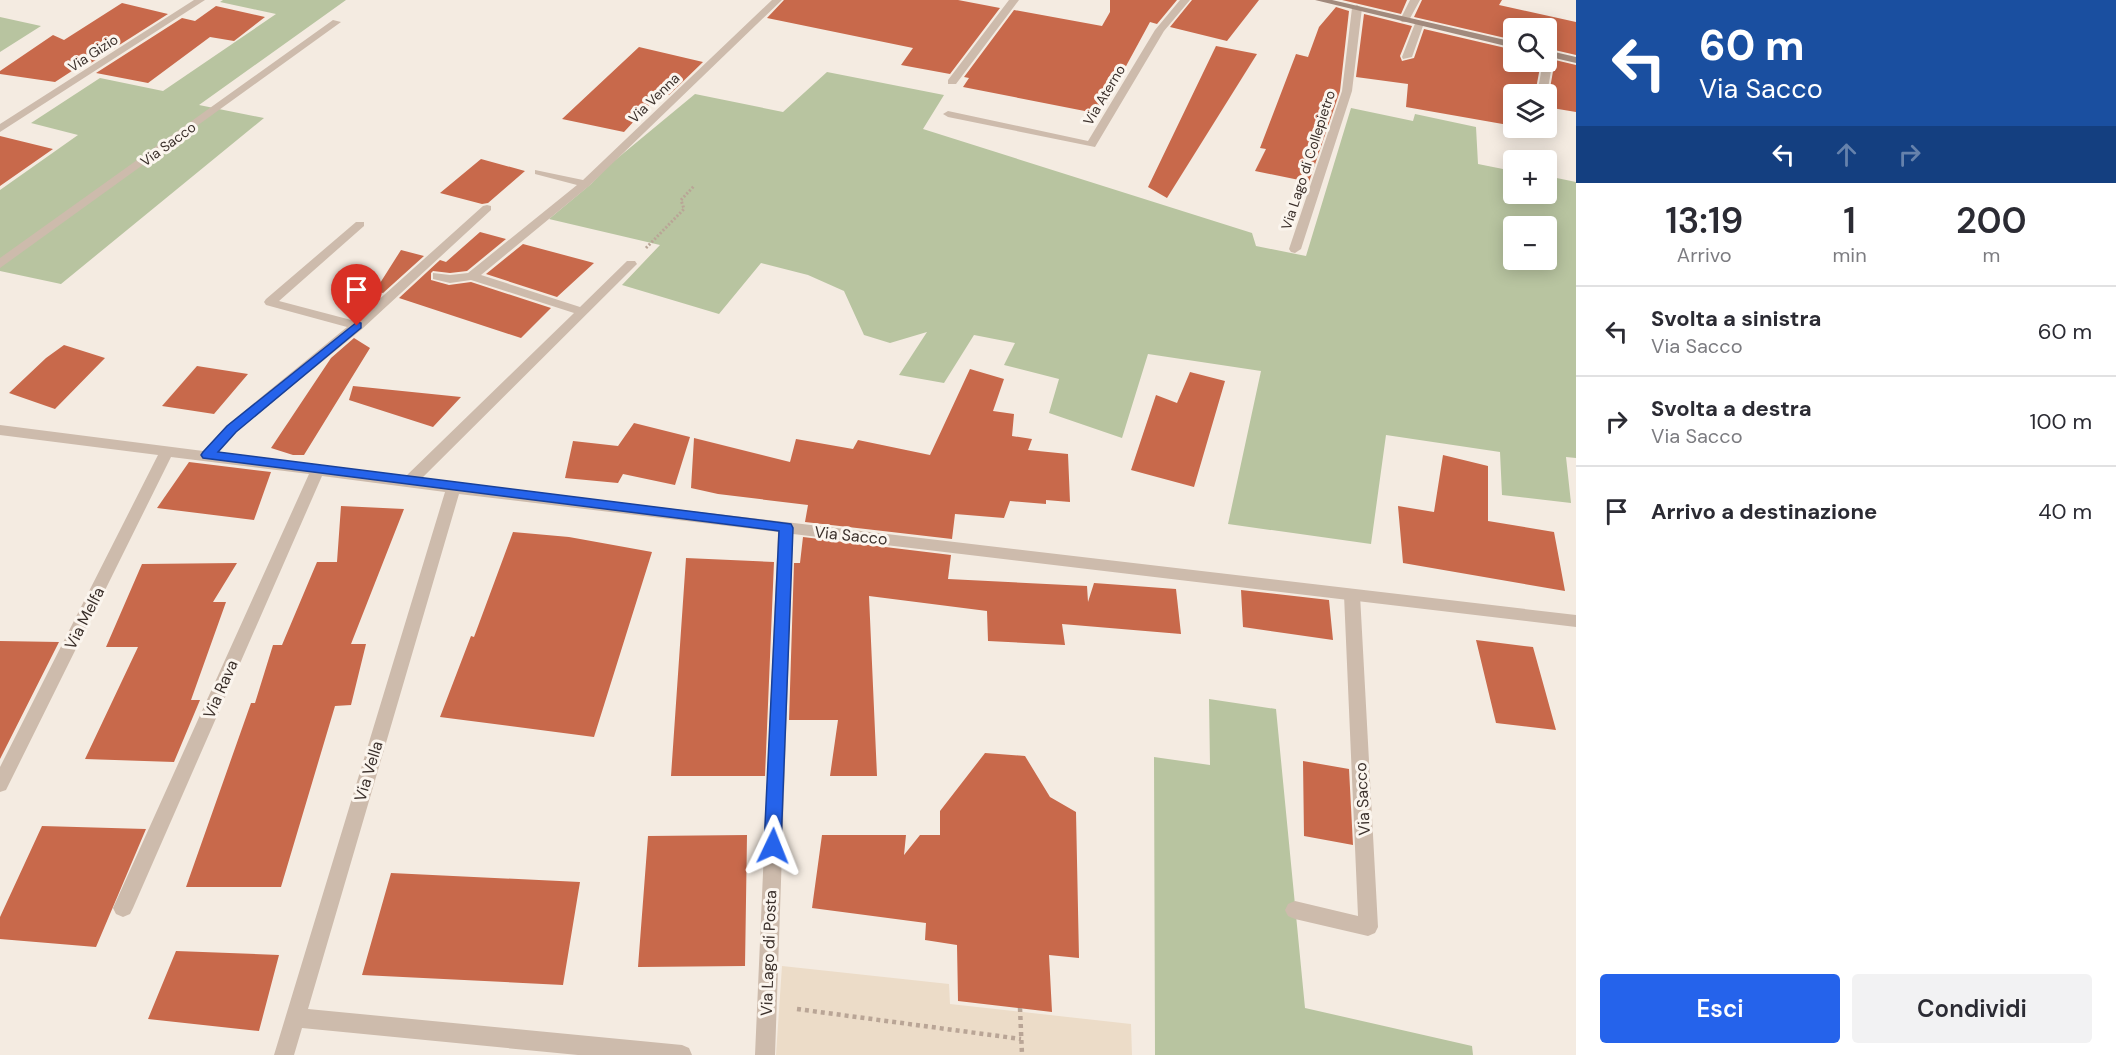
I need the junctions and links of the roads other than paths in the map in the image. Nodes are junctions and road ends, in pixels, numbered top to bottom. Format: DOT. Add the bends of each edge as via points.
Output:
graph roads {
  1 [pos="200,0"];
  2 [pos="777,0"];
  3 [pos="1014,0"];
  4 [pos="1185,0"];
  5 [pos="1325,0"];
  6 [pos="1415,0"];
  7 [pos="1357,8"];
  8 [pos="1405,20"];
  9 [pos="336,22"];
  10 [pos="1419,23"];
  11 [pos="1503,42"];
  12 [pos="1557,55"];
  13 [pos="1407,57"];
  14 [pos="1576,60"];
  15 [pos="952,82"];
  16 [pos="948,114"];
  17 [pos="0,129"];
  18 [pos="539,172"];
  19 [pos="585,184"];
  20 [pos="487,208"];
  21 [pos="360,224"];
  22 [pos="1295,249"];
  23 [pos="0,264"];
  24 [pos="631,264"];
  25 [pos="437,276"];
  26 [pos="472,276"];
  27 [pos="583,312"];
  28 [pos="357,326"];
  29 [pos="0,430"];
  30 [pos="167,451"];
  31 [pos="208,455"];
  32 [pos="318,470"];
  33 [pos="410,481"];
  34 [pos="453,488"];
  35 [pos="786,528"];
  36 [pos="1352,595"];
  37 [pos="1576,621"];
  38 [pos="0,785"];
  39 [pos="123,908"];
  40 [pos="1295,910"];
  41 [pos="295,1018"];
  42 [pos="284,1055"];
  43 [pos="682,1055"];
  44 [pos="765,1055"];
  1 -- 17 [label="street, Via Gizio"];
  2 -- 19 [label="street, Via Venna"];
  3 -- 15 [label="street"];
  4 -- 16 [label="street, Via Aterno" via="1160,30 1091,146"];
  5 -- 7 [label="street"];
  6 -- 8 [label="street"];
  7 -- 8 [label="street"];
  7 -- 22 [label="street, Via Lago di Collepietro" via="1347,91"];
  8 -- 10 [label="street"];
  9 -- 23 [label="street, Via Sacco"];
  10 -- 11 [label="street"];
  10 -- 13 [label="street"];
  12 -- 14 [label="street"];
  18 -- 19 [label="street"];
  19 -- 26 [label="street, Via Venna"];
  20 -- 28 [label="street"];
  21 -- 28 [label="street" via="270,302"];
  24 -- 27 [label="street"];
  25 -- 26 [label="street"];
  26 -- 27 [label="street"];
  27 -- 33 [label="street"];
  28 -- 31 [label="street" via="231,429"];
  29 -- 30 [label="street, Via Sacco"];
  30 -- 31 [label="street, Via Sacco"];
  30 -- 38 [label="street, Via Melfa"];
  31 -- 32 [label="street, Via Sacco"];
  32 -- 33 [label="street, Via Sacco"];
  32 -- 39 [label="street, Via Rava"];
  33 -- 34 [label="street, Via Sacco"];
  34 -- 35 [label="street, Via Sacco"];
  34 -- 41 [label="street, Via Vella"];
  35 -- 36 [label="street, Via Sacco"];
  35 -- 44 [label="street, Via Lago di Posta"];
  36 -- 37 [label="street, Via Sacco"];
  36 -- 40 [label="street, Via Sacco" via="1368,927"];
  41 -- 42 [label="street, Via Vella"];
  41 -- 43 [label="street"];
}
